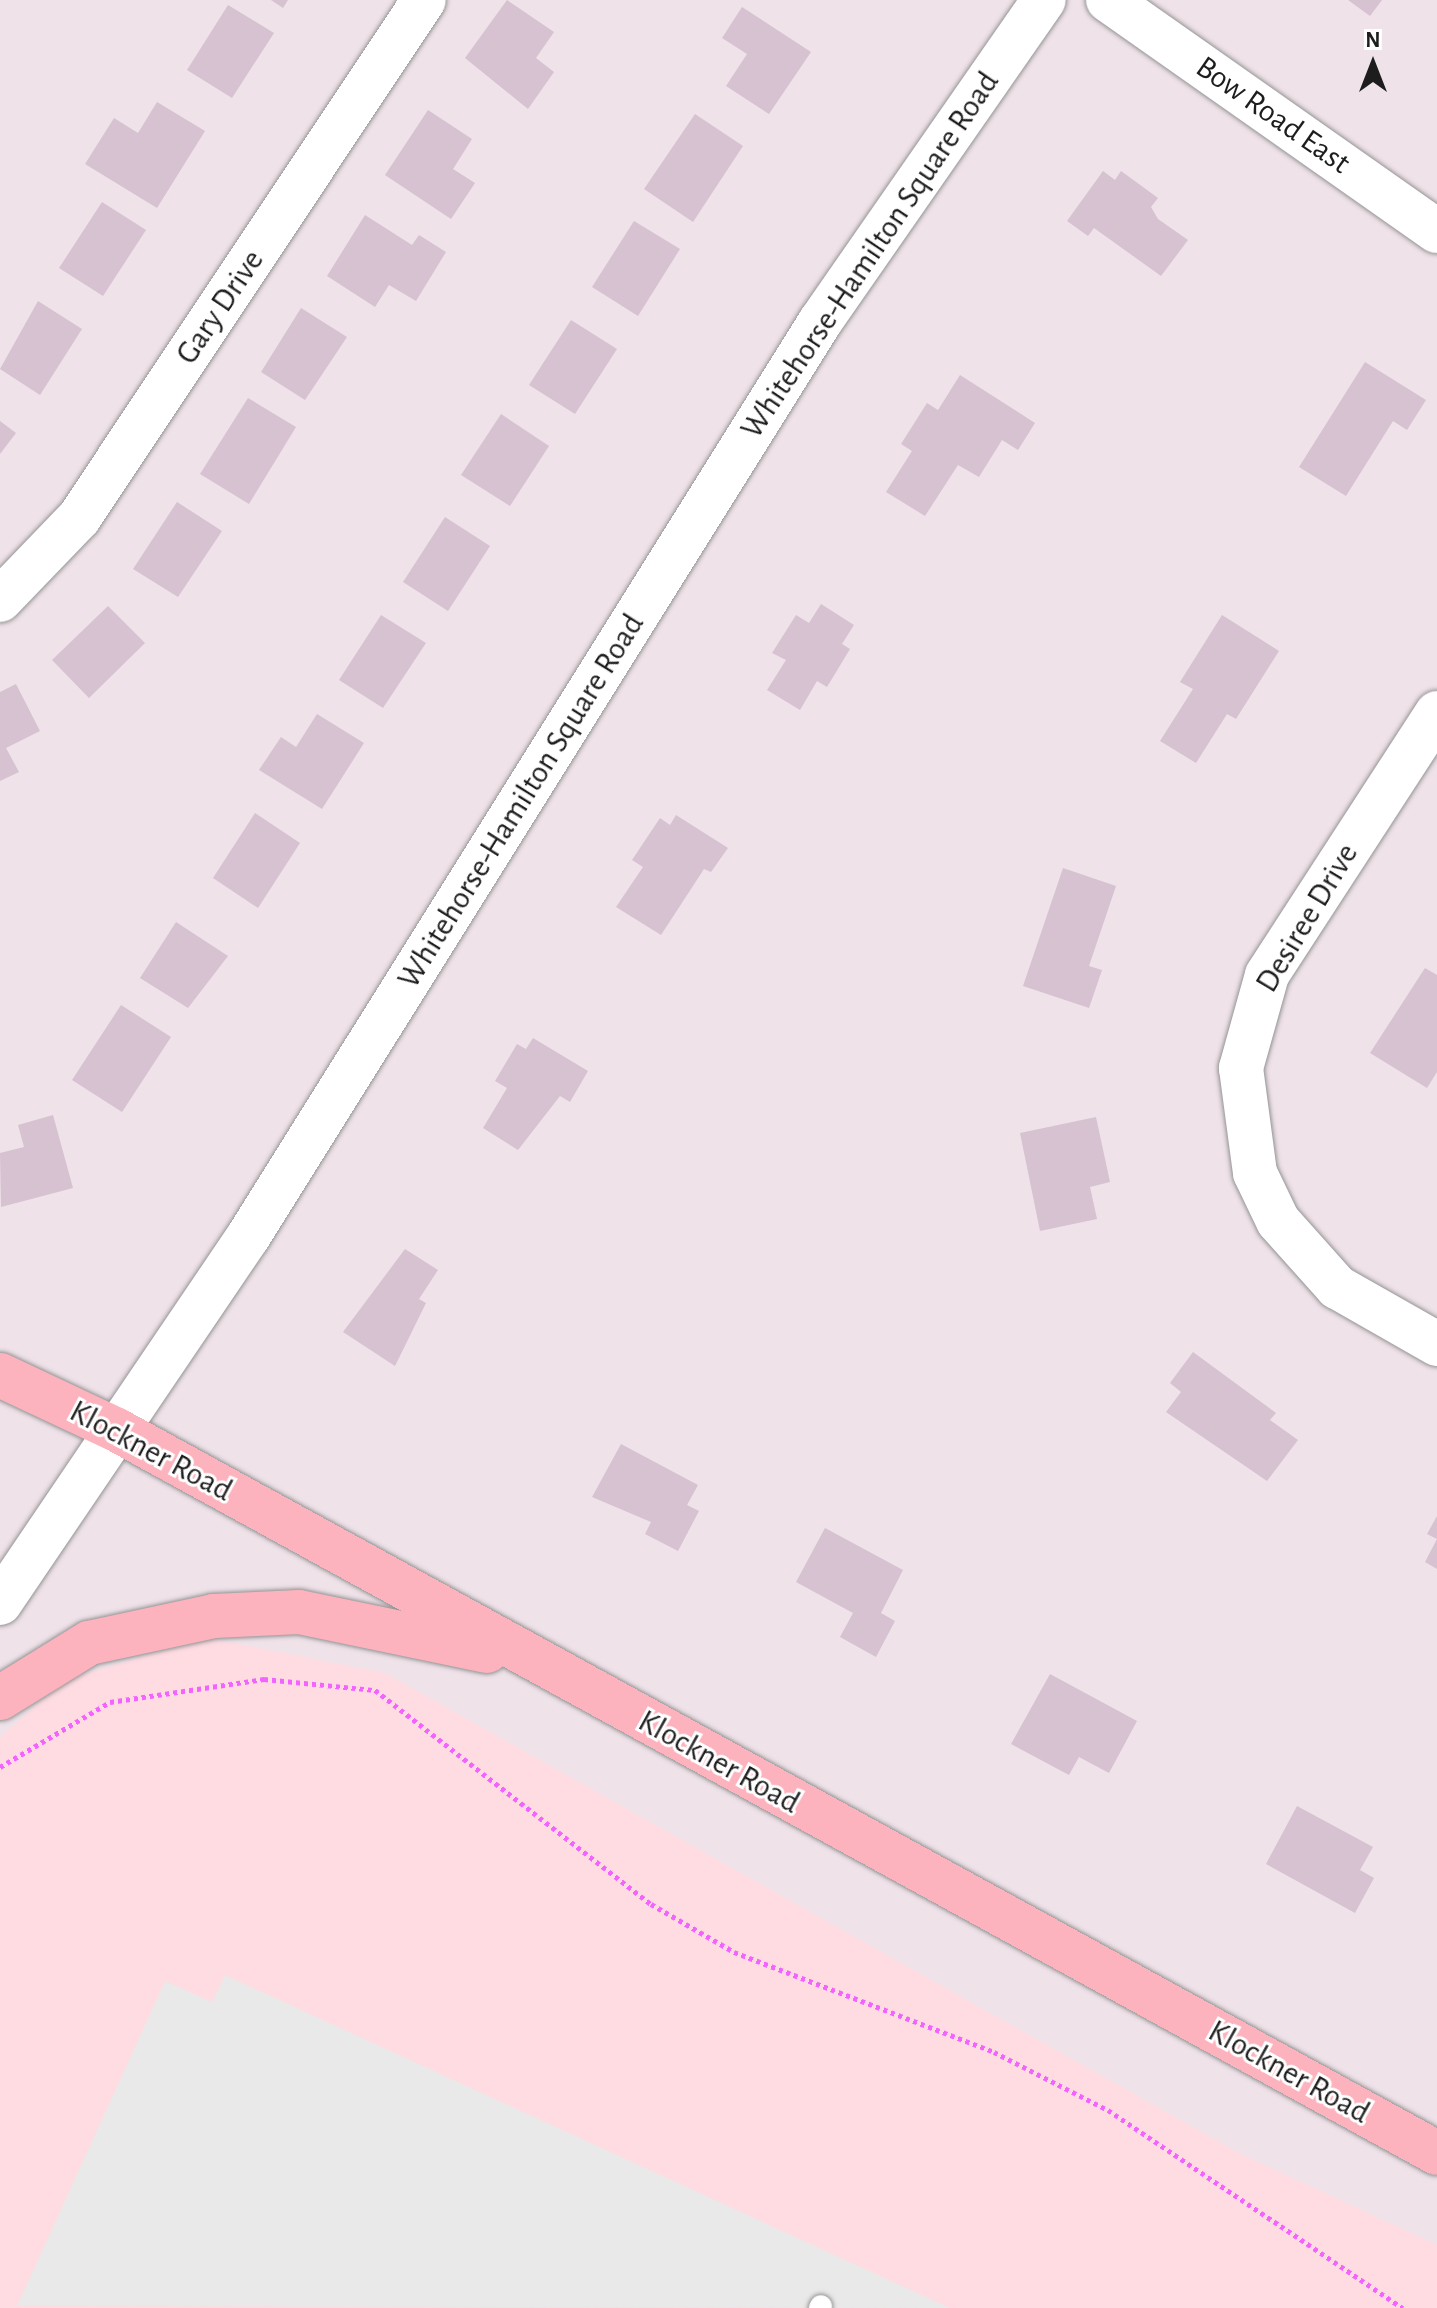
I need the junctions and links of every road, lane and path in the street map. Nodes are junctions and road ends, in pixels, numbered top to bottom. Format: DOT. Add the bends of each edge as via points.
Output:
graph roads {
  1 [pos="424,0"];
  2 [pos="1044,0"];
  3 [pos="1108,0"];
  4 [pos="1437,231"];
  5 [pos="0,600"];
  6 [pos="1437,713"];
  7 [pos="1437,1344"];
  8 [pos="0,1375"];
  9 [pos="117,1430"];
  10 [pos="0,1603"];
  11 [pos="532,1660"];
  12 [pos="0,1698"];
  13 [pos="0,1767"];
  14 [pos="1437,2153"];
  15 [pos="1403,2308"];
  1 -- 5 [label="street, Gary Drive" via="79,518"];
  2 -- 9 [label="street, Whitehorse-Hamilton Square Road" via="820,322 248,1237"];
  3 -- 4 [label="street, Bow Road East"];
  6 -- 7 [label="street, Desiree Drive" via="1267,975 1241,1068 1252,1160 1278,1221 1337,1287"];
  8 -- 9 [label="main road, Klockner Road"];
  9 -- 10 [label="street, Whitehorse-Hamilton Square Road"];
  9 -- 11 [label="main road, Klockner Road"];
  11 -- 12 [label="main road" via="299,1612 214,1616 89,1643"];
  11 -- 14 [label="main road, Klockner Road"];
  13 -- 15 [label="path" via="110,1702 264,1679 375,1690 651,1904 734,1952 994,2052 1108,2110"];
}
